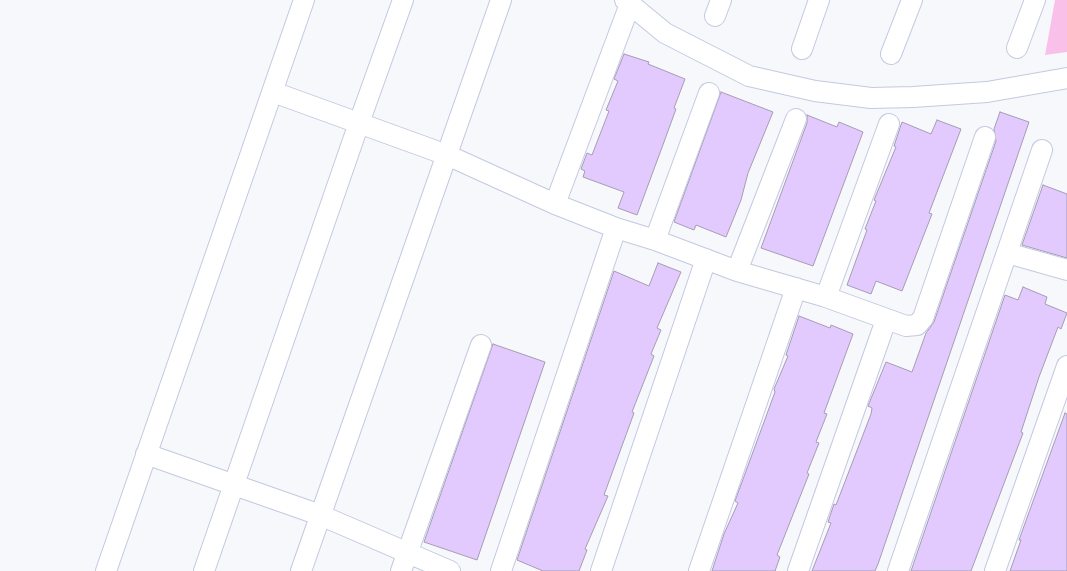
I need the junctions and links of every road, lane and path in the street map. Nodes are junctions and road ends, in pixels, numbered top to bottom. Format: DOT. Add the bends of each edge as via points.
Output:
graph roads {
  1 [pos="304,0"];
  2 [pos="403,0"];
  3 [pos="501,0"];
  4 [pos="819,0"];
  5 [pos="912,0"];
  6 [pos="1035,0"];
  7 [pos="627,2"];
  8 [pos="1017,48"];
  9 [pos="802,49"];
  10 [pos="891,54"];
  11 [pos="1067,78"];
  12 [pos="273,92"];
  13 [pos="709,93"];
  14 [pos="796,119"];
  15 [pos="358,123"];
  16 [pos="890,124"];
  17 [pos="985,137"];
  18 [pos="1042,150"];
  19 [pos="447,155"];
  20 [pos="555,204"];
  21 [pos="616,228"];
  22 [pos="655,240"];
  23 [pos="1007,253"];
  24 [pos="706,259"];
  25 [pos="1067,270"];
  26 [pos="737,271"];
  27 [pos="796,288"];
  28 [pos="826,297"];
  29 [pos="886,320"];
  30 [pos="481,345"];
  31 [pos="1067,366"];
  32 [pos="146,454"];
  33 [pos="233,485"];
  34 [pos="320,515"];
  35 [pos="404,562"];
  36 [pos="106,571"];
  37 [pos="204,571"];
  38 [pos="301,571"];
  39 [pos="450,571"];
  40 [pos="501,571"];
  41 [pos="601,571"];
  42 [pos="698,571"];
  43 [pos="798,571"];
  44 [pos="898,571"];
  45 [pos="995,571"];
  1 -- 12 [label="street"];
  2 -- 15 [label="street"];
  3 -- 19 [label="street"];
  4 -- 9 [label="street"];
  5 -- 10 [label="street"];
  6 -- 8 [label="street"];
  7 -- 11 [label="street" via="665,33 749,76 815,91 870,98 913,97 987,92"];
  7 -- 20 [label="street"];
  12 -- 15 [label="street"];
  12 -- 32 [label="street"];
  13 -- 22 [label="street"];
  14 -- 26 [label="street"];
  15 -- 19 [label="street"];
  15 -- 33 [label="street"];
  16 -- 28 [label="street"];
  17 -- 29 [label="street" via="923,318 917,324 906,326"];
  18 -- 23 [label="street"];
  19 -- 20 [label="street"];
  19 -- 34 [label="street"];
  20 -- 21 [label="street"];
  21 -- 22 [label="street"];
  21 -- 40 [label="street"];
  22 -- 24 [label="street"];
  23 -- 25 [label="street"];
  23 -- 44 [label="street"];
  24 -- 26 [label="street"];
  24 -- 41 [label="street"];
  26 -- 27 [label="street"];
  27 -- 28 [label="street"];
  27 -- 42 [label="street"];
  28 -- 29 [label="street"];
  29 -- 43 [label="street"];
  30 -- 35 [label="street"];
  31 -- 45 [label="street"];
  32 -- 33 [label="street"];
  32 -- 36 [label="street"];
  33 -- 34 [label="street"];
  33 -- 37 [label="street"];
  34 -- 35 [label="street"];
  34 -- 38 [label="street"];
  35 -- 39 [label="street"];
}
